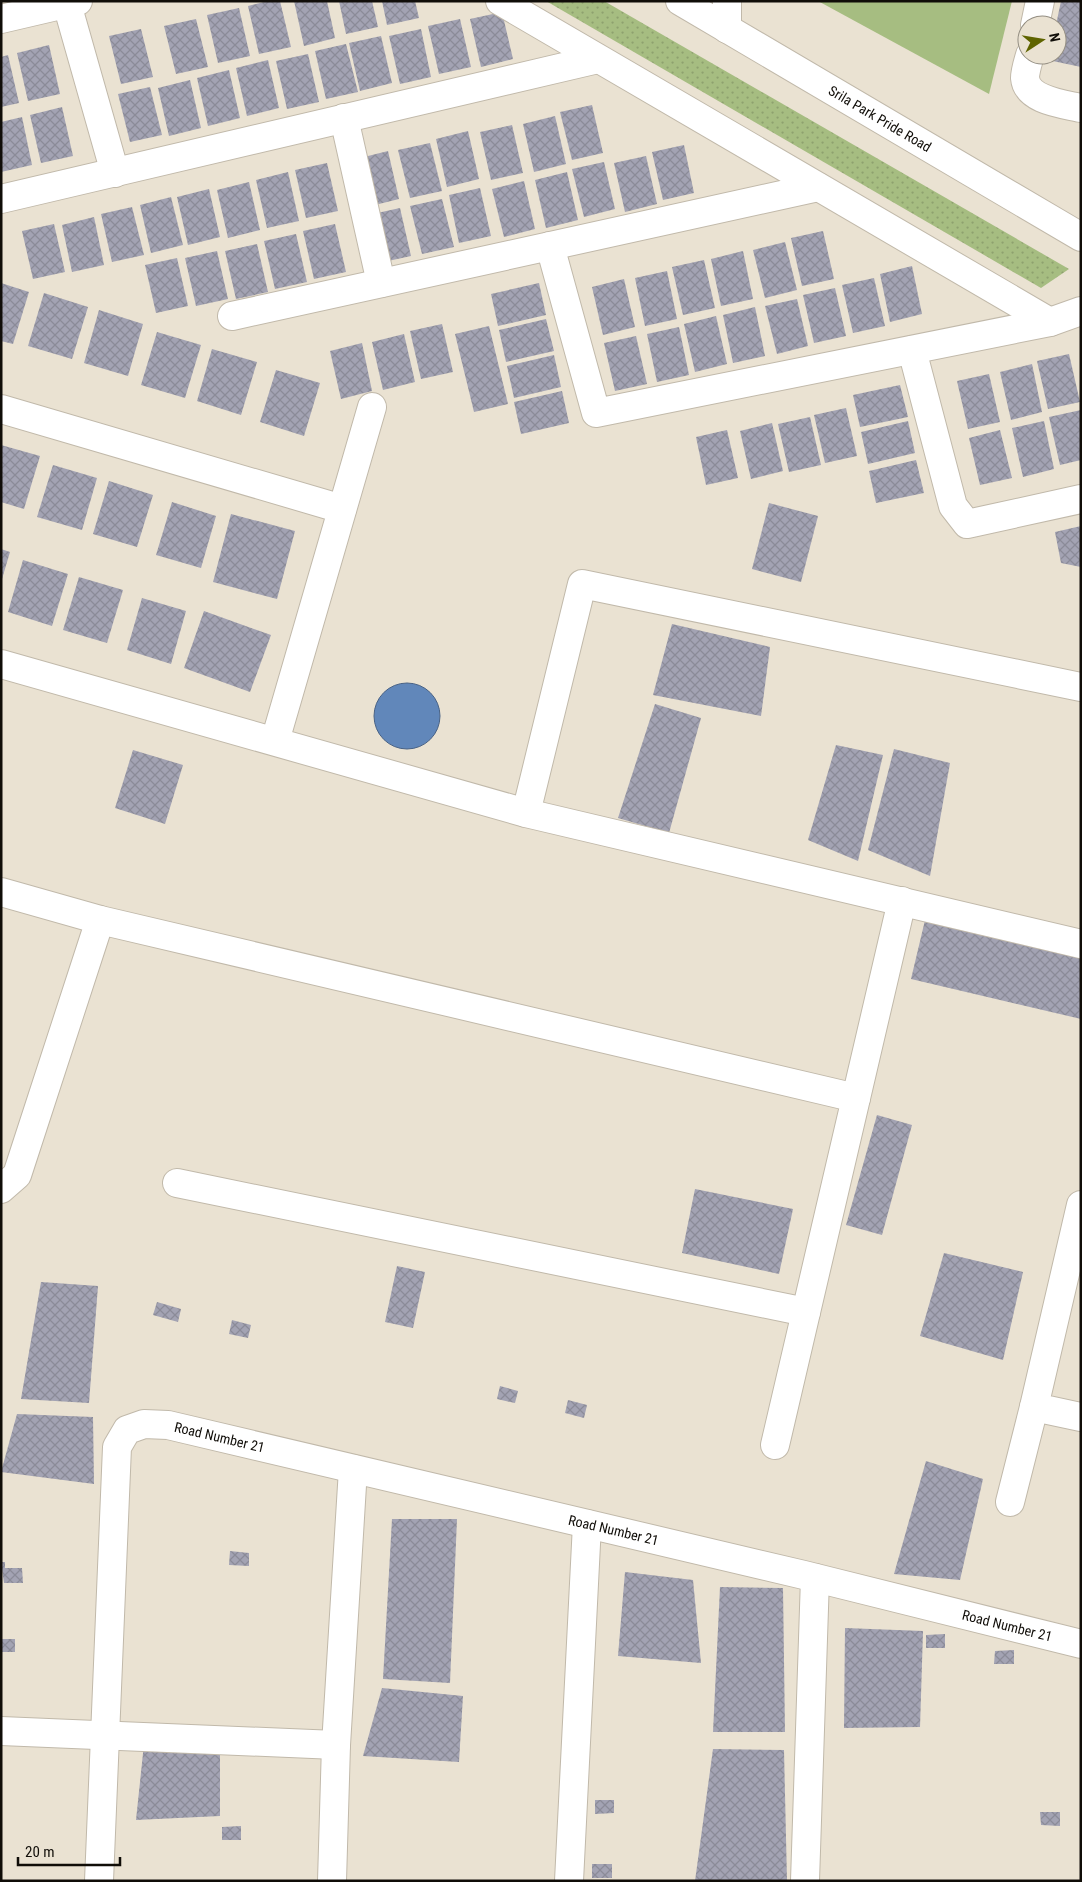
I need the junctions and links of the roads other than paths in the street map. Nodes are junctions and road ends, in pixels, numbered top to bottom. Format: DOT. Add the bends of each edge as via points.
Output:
graph roads {
  1 [pos="500,1"];
  2 [pos="680,1"];
  3 [pos="727,1"];
  4 [pos="1040,1"];
  5 [pos="72,3"];
  6 [pos="1037,15"];
  7 [pos="1,19"];
  8 [pos="726,29"];
  9 [pos="598,59"];
  10 [pos="1028,65"];
  11 [pos="1081,108"];
  12 [pos="344,118"];
  13 [pos="115,173"];
  14 [pos="818,187"];
  15 [pos="1,199"];
  16 [pos="1081,237"];
  17 [pos="550,246"];
  18 [pos="381,283"];
  19 [pos="1081,311"];
  20 [pos="232,316"];
  21 [pos="1050,322"];
  22 [pos="912,350"];
  23 [pos="372,406"];
  24 [pos="1,409"];
  25 [pos="1081,499"];
  26 [pos="342,509"];
  27 [pos="1,664"];
  28 [pos="1081,687"];
  29 [pos="275,741"];
  30 [pos="526,813"];
  31 [pos="1,892"];
  32 [pos="902,902"];
  33 [pos="100,920"];
  34 [pos="1081,944"];
  35 [pos="856,1098"];
  36 [pos="177,1183"];
  37 [pos="1,1189"];
  38 [pos="1081,1205"];
  39 [pos="806,1312"];
  40 [pos="1034,1407"];
  41 [pos="1081,1417"];
  42 [pos="775,1445"];
  43 [pos="353,1468"];
  44 [pos="1010,1502"];
  45 [pos="587,1524"];
  46 [pos="815,1578"];
  47 [pos="1081,1644"];
  48 [pos="1,1731"];
  49 [pos="105,1736"];
  50 [pos="336,1745"];
  51 [pos="99,1881"];
  52 [pos="332,1881"];
  53 [pos="569,1881"];
  54 [pos="805,1881"];
  1 -- 9 [label="street"];
  2 -- 8 [label="street, Srila Park Pride Road"];
  3 -- 8 [label="street"];
  4 -- 6 [label="street"];
  5 -- 7 [label="street"];
  5 -- 13 [label="street"];
  8 -- 16 [label="street, Srila Park Pride Road"];
  9 -- 12 [label="street"];
  9 -- 14 [label="street"];
  10 -- 11 [label="street" via="1025,79 1030,90 1039,97"];
  12 -- 13 [label="street"];
  12 -- 18 [label="street"];
  13 -- 15 [label="street"];
  14 -- 17 [label="street"];
  14 -- 21 [label="street"];
  17 -- 18 [label="street"];
  17 -- 22 [label="street" via="596,413"];
  18 -- 20 [label="street"];
  19 -- 21 [label="street"];
  21 -- 22 [label="street"];
  22 -- 25 [label="street" via="953,506 967,524"];
  23 -- 26 [label="street"];
  24 -- 26 [label="street"];
  26 -- 29 [label="street"];
  27 -- 29 [label="street"];
  28 -- 30 [label="street" via="582,584"];
  29 -- 30 [label="street"];
  30 -- 32 [label="street"];
  31 -- 33 [label="street"];
  32 -- 34 [label="street"];
  32 -- 35 [label="street"];
  33 -- 35 [label="street"];
  33 -- 37 [label="street" via="17,1175"];
  35 -- 39 [label="street"];
  36 -- 39 [label="street"];
  38 -- 40 [label="street"];
  39 -- 42 [label="street"];
  40 -- 41 [label="street"];
  40 -- 44 [label="street"];
  43 -- 45 [label="street, Road Number 21"];
  43 -- 49 [label="street, Road Number 21" via="168,1425 144,1424 127,1430 117,1447"];
  43 -- 50 [label="street"];
  45 -- 46 [label="street, Road Number 21"];
  45 -- 53 [label="street"];
  46 -- 47 [label="street, Road Number 21"];
  46 -- 54 [label="street"];
  48 -- 49 [label="street"];
  49 -- 50 [label="street"];
  49 -- 51 [label="street"];
  50 -- 52 [label="street"];
}
